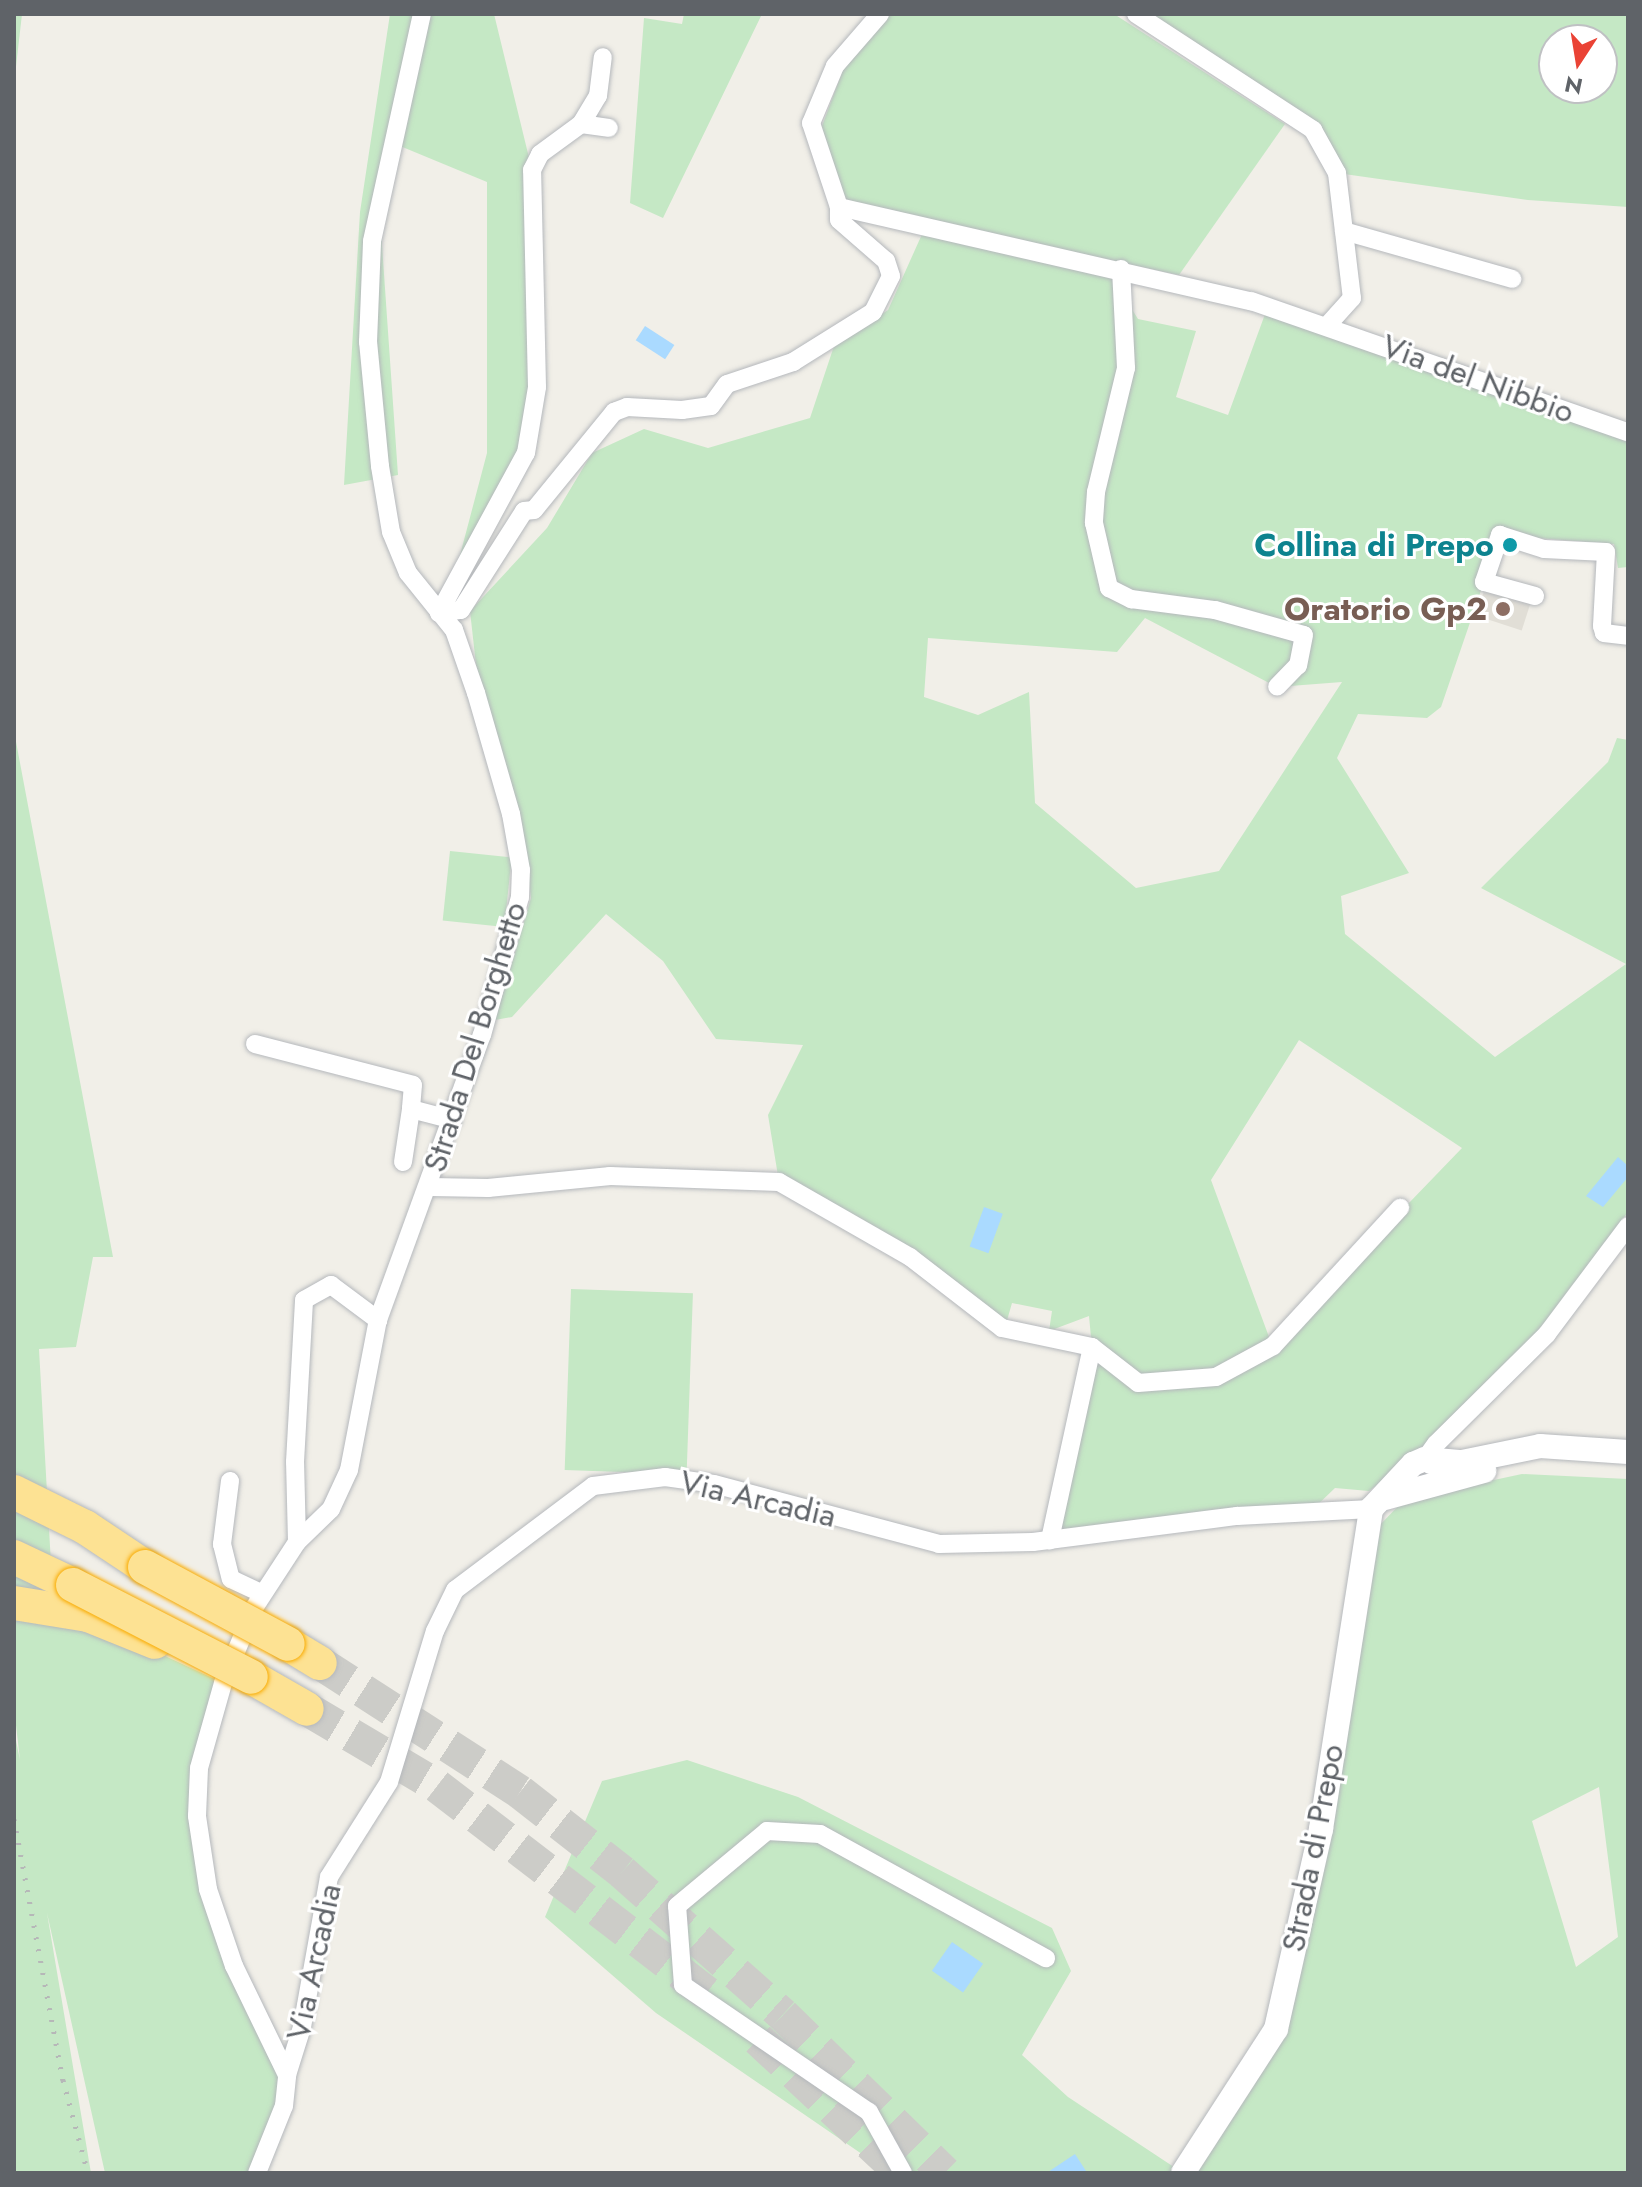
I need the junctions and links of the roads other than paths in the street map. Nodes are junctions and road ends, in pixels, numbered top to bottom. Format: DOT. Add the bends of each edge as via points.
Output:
graph roads {
  1 [pos="422,14"];
  2 [pos="880,14"];
  3 [pos="1136,14"];
  4 [pos="603,57"];
  5 [pos="581,124"];
  6 [pos="609,128"];
  7 [pos="839,207"];
  8 [pos="1344,231"];
  9 [pos="1121,269"];
  10 [pos="1512,279"];
  11 [pos="1328,325"];
  12 [pos="1628,432"];
  13 [pos="1535,596"];
  14 [pos="439,613"];
  15 [pos="1628,636"];
  16 [pos="1277,687"];
  17 [pos="255,1044"];
  18 [pos="411,1109"];
  19 [pos="453,1120"];
  20 [pos="403,1162"];
  21 [pos="430,1187"];
  22 [pos="1400,1208"];
  23 [pos="1628,1226"];
  24 [pos="378,1320"];
  25 [pos="1092,1347"];
  26 [pos="1628,1452"];
  27 [pos="1425,1459"];
  28 [pos="1628,1466"];
  29 [pos="1440,1480"];
  30 [pos="230,1481"];
  31 [pos="14,1492"];
  32 [pos="1375,1505"];
  33 [pos="14,1507"];
  34 [pos="1050,1540"];
  35 [pos="297,1542"];
  36 [pos="14,1557"];
  37 [pos="145,1567"];
  38 [pos="263,1594"];
  39 [pos="14,1603"];
  40 [pos="320,1663"];
  41 [pos="261,1683"];
  42 [pos="307,1709"];
  43 [pos="1046,1958"];
  44 [pos="287,2075"];
  45 [pos="257,2173"];
  46 [pos="903,2173"];
  47 [pos="1183,2173"];
  1 -- 14 [label="street, Strada Del Borghetto" via="377,199 368,342 391,532 408,573"];
  2 -- 7 [label="street" via="835,66 811,123"];
  3 -- 8 [label="street" via="1313,130 1337,173"];
  4 -- 5 [label="street" via="598,96"];
  5 -- 6 [label="street"];
  5 -- 14 [label="street" via="540,154 532,170 537,387 526,453"];
  7 -- 9 [label="street, Via del Nibbio"];
  7 -- 14 [label="street" via="839,220 886,261 891,276 873,312 793,362 727,384 711,406 627,407 614,412 534,510 524,511 461,610"];
  8 -- 10 [label="street"];
  8 -- 11 [label="street" via="1352,298"];
  9 -- 11 [label="street, Via del Nibbio"];
  9 -- 16 [label="street" via="1126,368 1096,492 1094,523 1109,588 1131,599 1215,610 1304,635 1298,665"];
  11 -- 12 [label="street, Via del Nibbio"];
  13 -- 15 [label="street" via="1484,582 1500,535 1544,549 1606,552 1602,626 1604,633"];
  14 -- 19 [label="street, Strada Del Borghetto" via="454,630 476,693 521,870 520,897"];
  17 -- 18 [label="street" via="413,1085"];
  18 -- 19 [label="street"];
  18 -- 20 [label="street"];
  19 -- 21 [label="street, Strada Del Borghetto"];
  21 -- 24 [label="street, Strada Del Borghetto"];
  21 -- 25 [label="street" via="488,1188 610,1176 779,1182 910,1257 1002,1328"];
  22 -- 25 [label="street" via="1273,1346 1216,1377 1138,1383"];
  23 -- 27 [label="street" via="1547,1334"];
  24 -- 35 [label="street, Strada Del Borghetto" via="349,1470 331,1509"];
  24 -- 35 [label="street" via="331,1285 304,1300 295,1462"];
  25 -- 34 [label="street"];
  26 -- 27 [label="street" via="1540,1446 1462,1462"];
  27 -- 29 [label="street"];
  27 -- 32 [label="street"];
  28 -- 29 [label="street" via="1520,1463"];
  29 -- 32 [label="street"];
  30 -- 38 [label="street" via="222,1544 231,1579"];
  31 -- 37 [label="highway" via="85,1527"];
  32 -- 34 [label="street, Via Arcadia"];
  32 -- 47 [label="street, Strada di Prepo" via="1321,1829 1276,2029"];
  33 -- 37 [label="highway"];
  34 -- 44 [label="street, Via Arcadia" via="939,1544 714,1484 665,1477 593,1486 559,1508 455,1590 435,1631 389,1782 329,1877 302,2027"];
  35 -- 38 [label="street, Strada Del Borghetto"];
  36 -- 41 [label="highway, bridge"];
  37 -- 40 [label="highway, bridge"];
  38 -- 44 [label="street, Strada Del Borghetto" via="223,1683 199,1768 197,1816 208,1889 230,1953"];
  39 -- 41 [label="highway, bridge" via="88,1615"];
  41 -- 42 [label="highway"];
  43 -- 46 [label="street" via="820,1834 767,1831 677,1906 683,1985 869,2112"];
  44 -- 45 [label="street" via="284,2106"];
}
